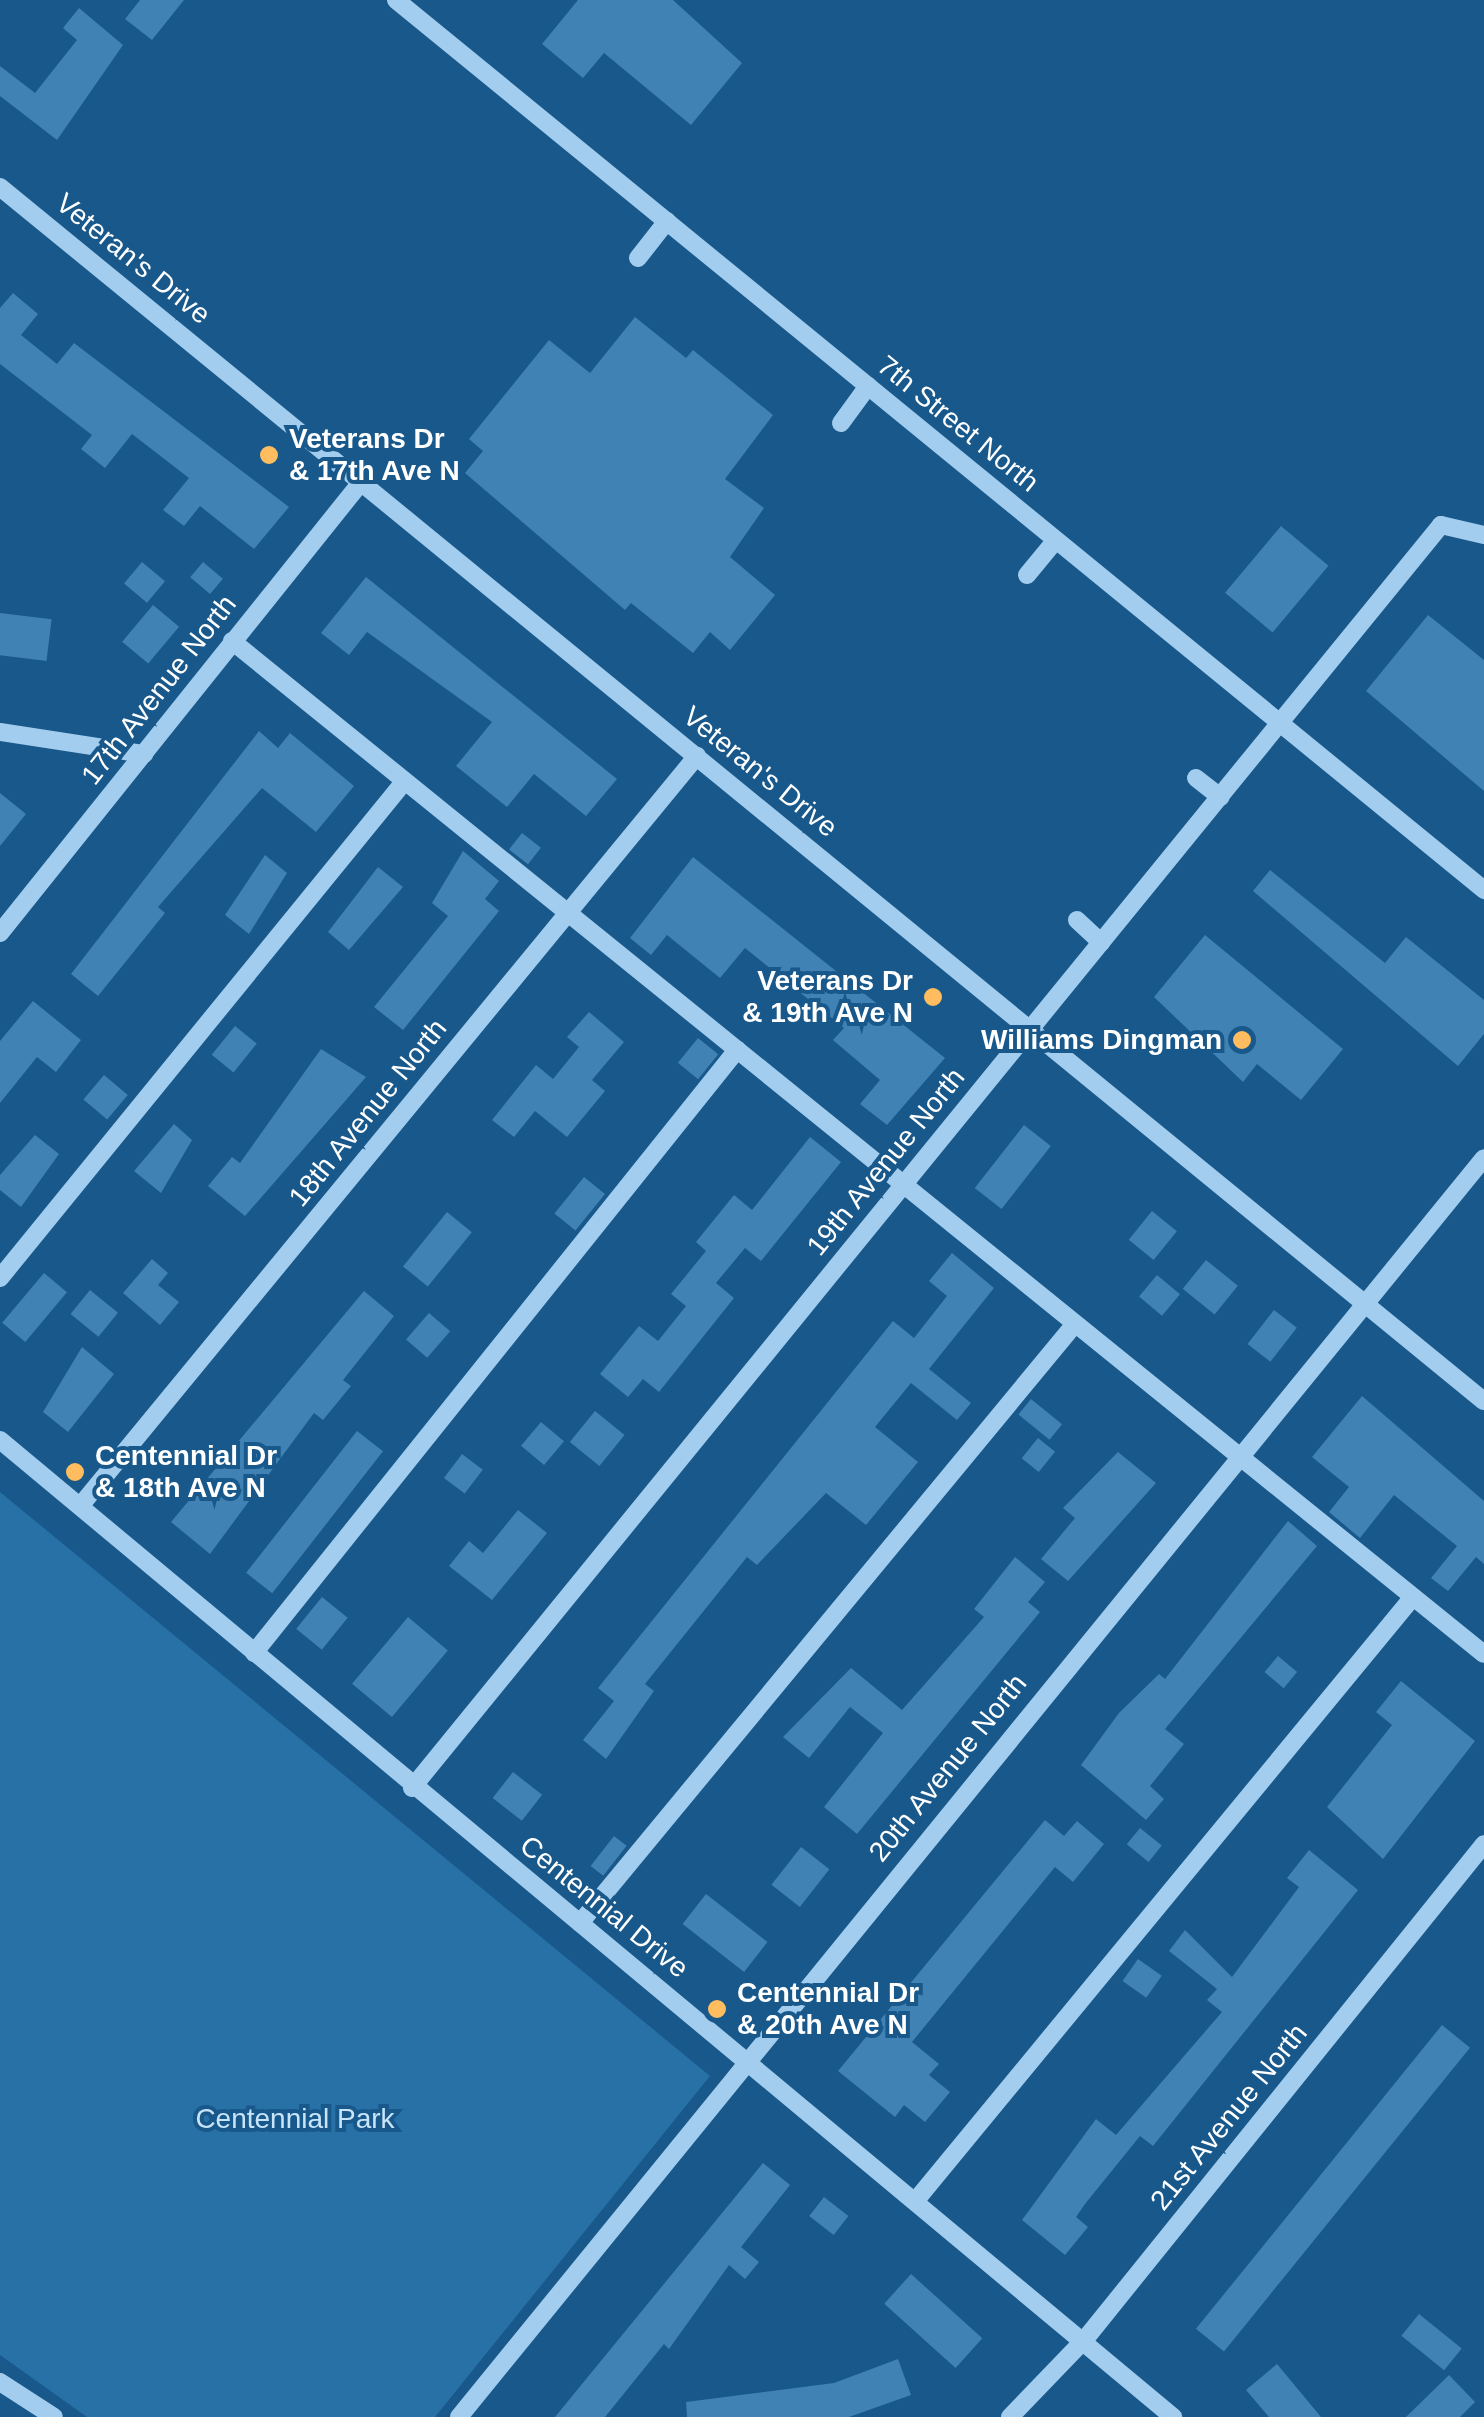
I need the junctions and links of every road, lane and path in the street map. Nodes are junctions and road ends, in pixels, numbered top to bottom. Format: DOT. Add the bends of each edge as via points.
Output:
graph roads {
  1 [pos="396,0"];
  2 [pos="0,187"];
  3 [pos="667,222"];
  4 [pos="638,258"];
  5 [pos="868,386"];
  6 [pos="841,422"];
  7 [pos="362,481"];
  8 [pos="1484,535"];
  9 [pos="1056,540"];
  10 [pos="1027,575"];
  11 [pos="232,641"];
  12 [pos="1280,723"];
  13 [pos="0,732"];
  14 [pos="144,754"];
  15 [pos="697,756"];
  16 [pos="1196,778"];
  17 [pos="404,782"];
  18 [pos="1220,797"];
  19 [pos="1484,890"];
  20 [pos="567,914"];
  21 [pos="1077,920"];
  22 [pos="0,932"];
  23 [pos="1102,942"];
  24 [pos="1030,1029"];
  25 [pos="738,1050"];
  26 [pos="1484,1158"];
  27 [pos="904,1184"];
  28 [pos="0,1278"];
  29 [pos="1367,1306"];
  30 [pos="1074,1325"];
  31 [pos="1484,1401"];
  32 [pos="0,1440"];
  33 [pos="1234,1459"];
  34 [pos="80,1505"];
  35 [pos="1412,1598"];
  36 [pos="254,1653"];
  37 [pos="1484,1654"];
  38 [pos="412,1788"];
  39 [pos="1484,1844"];
  40 [pos="580,1922"];
  41 [pos="748,2058"];
  42 [pos="917,2199"];
  43 [pos="1086,2338"];
  44 [pos="0,2382"];
  45 [pos="54,2417"];
  46 [pos="459,2417"];
  47 [pos="1010,2417"];
  48 [pos="1174,2417"];
  1 -- 3 [label="street, 7th Street North"];
  2 -- 7 [label="street, Veteran's Drive"];
  3 -- 4 [label="street"];
  3 -- 5 [label="street, 7th Street North"];
  5 -- 6 [label="street"];
  5 -- 9 [label="street, 7th Street North"];
  7 -- 11 [label="street, 17th Avenue North"];
  7 -- 15 [label="street, Veteran's Drive"];
  8 -- 12 [label="street, 19th Avenue North" via="1441,526"];
  9 -- 10 [label="street"];
  9 -- 12 [label="street, 7th Street North"];
  11 -- 14 [label="street, 17th Avenue North"];
  11 -- 17 [label="street"];
  12 -- 18 [label="street, 19th Avenue North"];
  12 -- 19 [label="street, 7th Street North"];
  13 -- 14 [label="street"];
  14 -- 22 [label="street, 17th Avenue North"];
  15 -- 20 [label="street, 18th Avenue North"];
  15 -- 24 [label="street, Veteran's Drive"];
  16 -- 18 [label="street"];
  17 -- 20 [label="street"];
  17 -- 28 [label="street"];
  18 -- 23 [label="street, 19th Avenue North"];
  20 -- 25 [label="street"];
  20 -- 34 [label="street, 18th Avenue North"];
  21 -- 23 [label="street"];
  23 -- 24 [label="street, 19th Avenue North"];
  24 -- 27 [label="street, 19th Avenue North"];
  24 -- 29 [label="street, Veteran's Drive"];
  25 -- 27 [label="street"];
  25 -- 36 [label="street"];
  26 -- 29 [label="street, 20th Avenue North"];
  27 -- 30 [label="street"];
  27 -- 38 [label="street, 19th Avenue North"];
  29 -- 31 [label="street, Veteran's Drive"];
  29 -- 33 [label="street, 20th Avenue North"];
  30 -- 33 [label="street"];
  30 -- 40 [label="street"];
  32 -- 34 [label="street, Centennial Drive"];
  33 -- 35 [label="street"];
  33 -- 41 [label="street, 20th Avenue North"];
  34 -- 36 [label="street, Centennial Drive"];
  35 -- 37 [label="street"];
  35 -- 42 [label="street"];
  36 -- 38 [label="street, Centennial Drive"];
  38 -- 40 [label="street, Centennial Drive"];
  39 -- 43 [label="street, 21st Avenue North"];
  40 -- 41 [label="street, Centennial Drive"];
  41 -- 42 [label="street, Centennial Drive"];
  41 -- 46 [label="street, 20th Avenue North"];
  42 -- 43 [label="street, Centennial Drive"];
  43 -- 47 [label="street, 21st Avenue North"];
  43 -- 48 [label="street, Centennial Drive"];
  44 -- 45 [label="street"];
}
